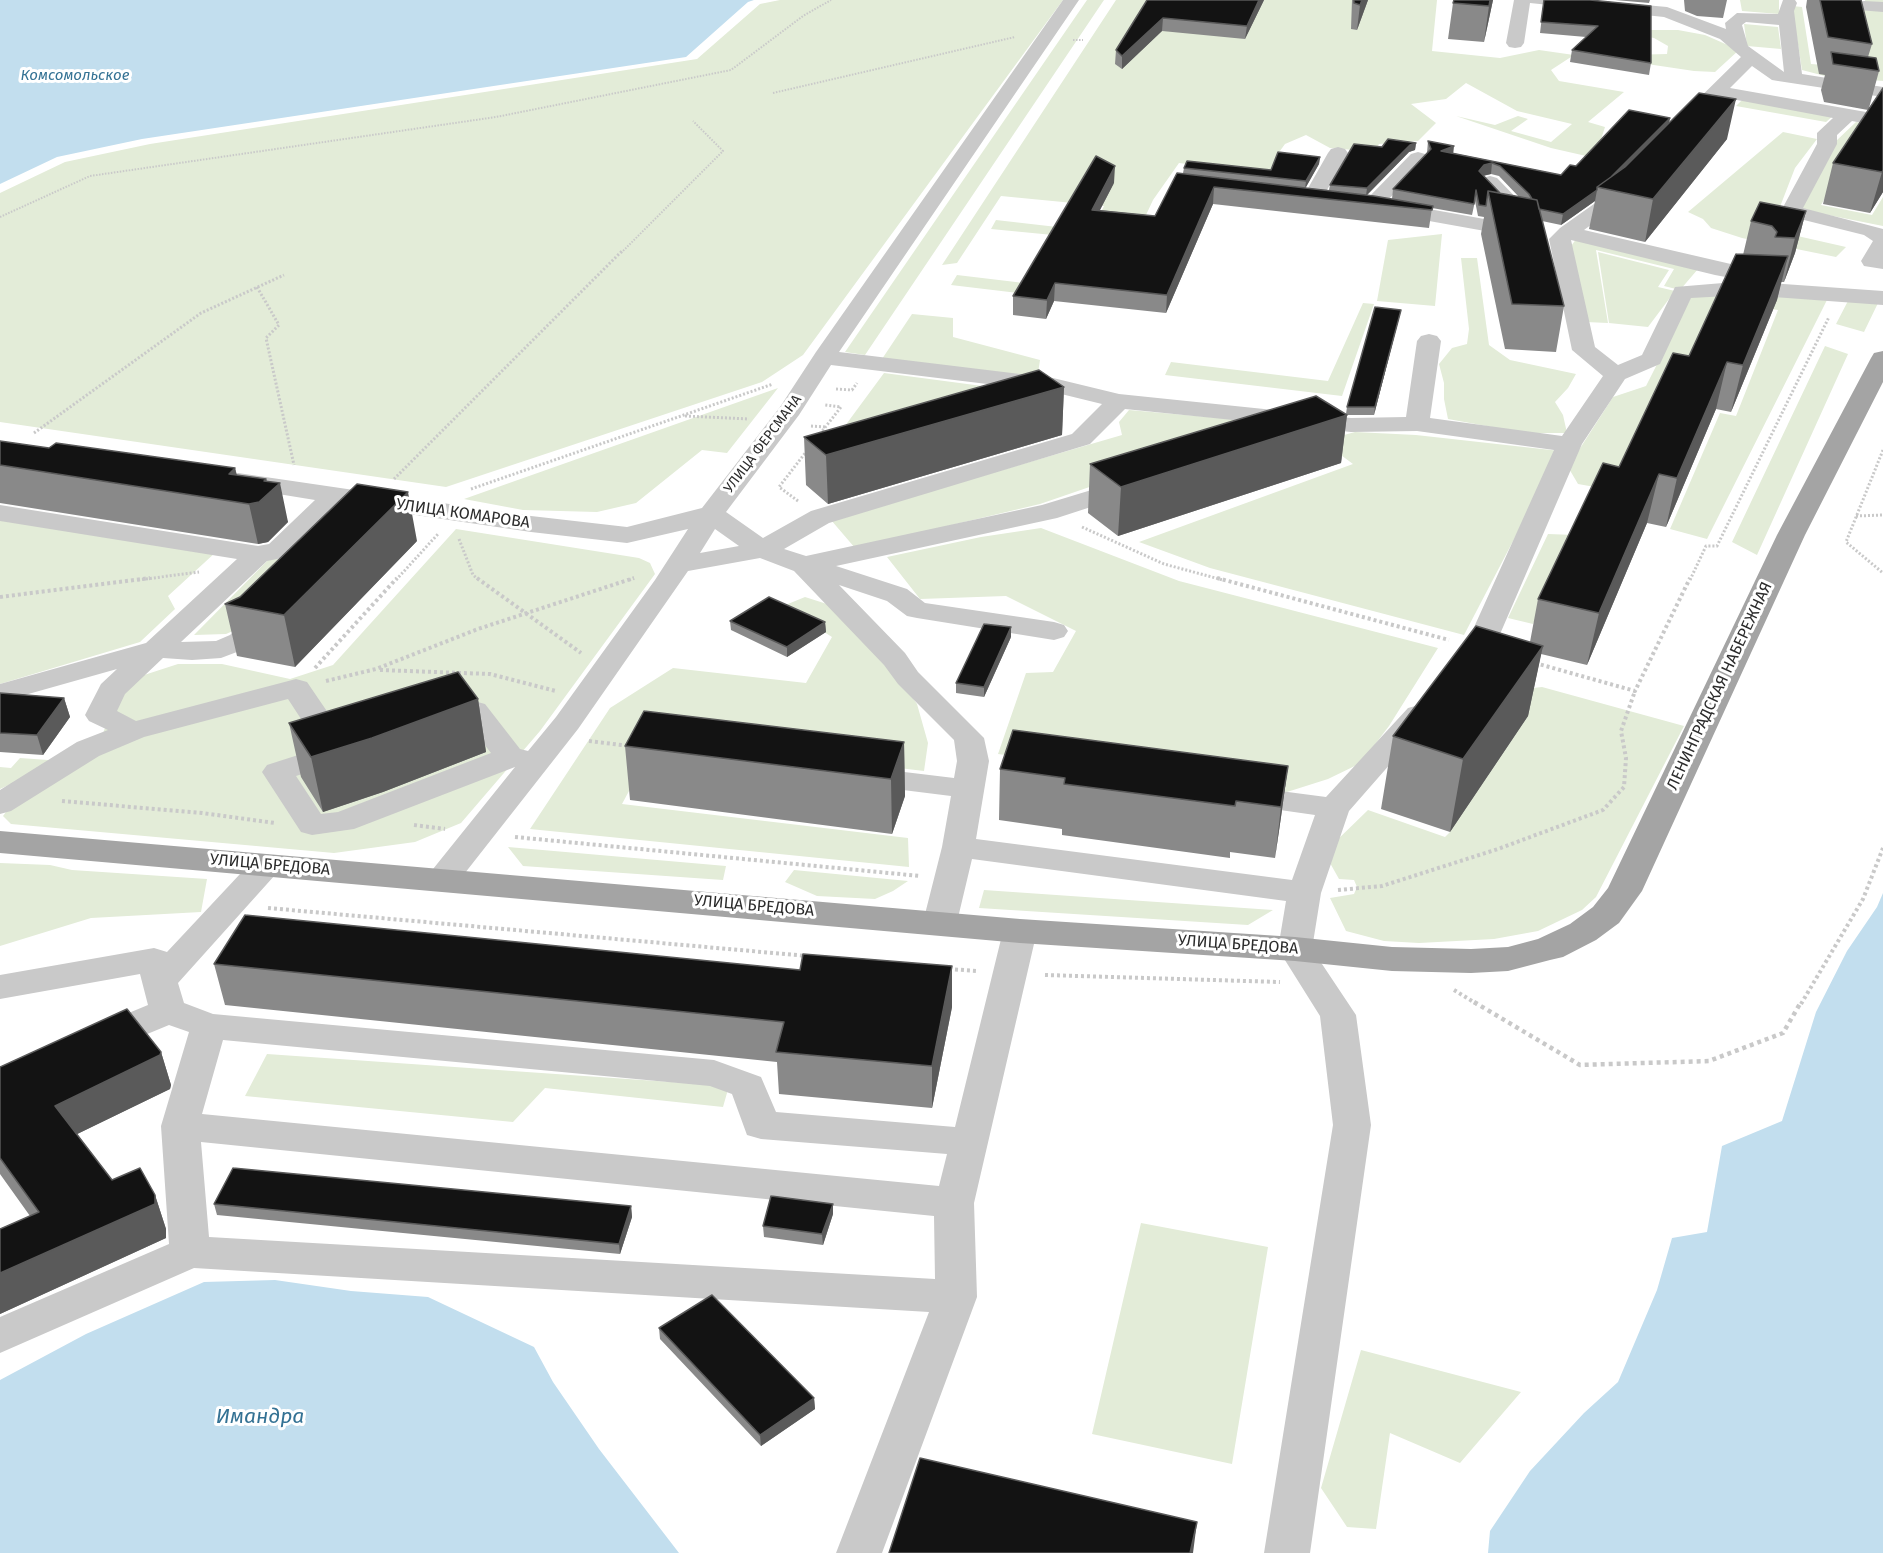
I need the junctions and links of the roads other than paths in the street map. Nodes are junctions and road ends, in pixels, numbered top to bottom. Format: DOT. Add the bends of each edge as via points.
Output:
graph roads {
  1 [pos="1071,0"];
  2 [pos="1522,0"];
  3 [pos="1536,0"];
  4 [pos="1652,5"];
  5 [pos="1864,6"];
  6 [pos="1883,7"];
  7 [pos="1675,8"];
  8 [pos="1515,43"];
  9 [pos="1745,51"];
  10 [pos="1794,78"];
  11 [pos="1717,91"];
  12 [pos="1883,92"];
  13 [pos="1701,108"];
  14 [pos="1724,112"];
  15 [pos="1848,115"];
  16 [pos="1883,121"];
  17 [pos="1804,129"];
  18 [pos="1827,133"];
  19 [pos="1670,139"];
  20 [pos="1338,153"];
  21 [pos="1418,158"];
  22 [pos="1639,171"];
  23 [pos="1490,182"];
  24 [pos="1291,195"];
  25 [pos="1342,201"];
  26 [pos="1523,232"];
  27 [pos="1564,236"];
  28 [pos="1883,240"];
  29 [pos="1883,263"];
  30 [pos="1874,297"];
  31 [pos="1429,341"];
  32 [pos="824,357"];
  33 [pos="1883,358"];
  34 [pos="1616,374"];
  35 [pos="1119,401"];
  36 [pos="1417,424"];
  37 [pos="1351,425"];
  38 [pos="1280,440"];
  39 [pos="1569,444"];
  40 [pos="216,478"];
  41 [pos="1159,478"];
  42 [pos="384,493"];
  43 [pos="334,496"];
  44 [pos="0,513"];
  45 [pos="711,514"];
  46 [pos="357,524"];
  47 [pos="627,535"];
  48 [pos="762,550"];
  49 [pos="252,560"];
  50 [pos="677,565"];
  51 [pos="804,565"];
  52 [pos="281,601"];
  53 [pos="1054,630"];
  54 [pos="156,649"];
  55 [pos="0,693"];
  56 [pos="418,728"];
  57 [pos="133,731"];
  58 [pos="523,759"];
  59 [pos="979,771"];
  60 [pos="840,773"];
  61 [pos="1218,793"];
  62 [pos="5,800"];
  63 [pos="1334,808"];
  64 [pos="0,842"];
  65 [pos="954,863"];
  66 [pos="267,865"];
  67 [pos="442,879"];
  68 [pos="1304,893"];
  69 [pos="940,922"];
  70 [pos="1020,931"];
  71 [pos="1295,949"];
  72 [pos="1508,959"];
  73 [pos="0,987"];
  74 [pos="164,996"];
  75 [pos="209,1026"];
  76 [pos="63,1054"];
  77 [pos="180,1126"];
  78 [pos="970,1142"];
  79 [pos="954,1203"];
  80 [pos="190,1252"];
  81 [pos="956,1297"];
  82 [pos="0,1336"];
  83 [pos="859,1553"];
  84 [pos="1287,1553"];
  1 -- 32 [label="street, УЛИЦА ФЕРСМАНА"];
  2 -- 8 [label="street"];
  3 -- 4 [label="street"];
  4 -- 7 [label="street"];
  5 -- 6 [label="street"];
  7 -- 9 [label="street"];
  9 -- 10 [label="street" via="1778,76"];
  9 -- 10 [label="street" via="1732,23 1743,17 1788,12"];
  9 -- 11 [label="street"];
  10 -- 12 [label="street"];
  11 -- 13 [label="street"];
  11 -- 15 [label="street"];
  13 -- 14 [label="street"];
  13 -- 19 [label="street"];
  15 -- 16 [label="street"];
  15 -- 18 [label="street"];
  17 -- 18 [label="street"];
  18 -- 28 [label="street" via="1827,144 1791,211 1871,231"];
  20 -- 25 [label="street"];
  21 -- 25 [label="street"];
  22 -- 27 [label="street" via="1608,203"];
  23 -- 26 [label="street" via="1518,210 1510,223"];
  24 -- 25 [label="street"];
  25 -- 26 [label="street"];
  26 -- 27 [label="street"];
  27 -- 30 [label="street" via="1715,269"];
  27 -- 34 [label="street" via="1584,350"];
  28 -- 29 [label="street" via="1872,261"];
  30 -- 34 [label="street" via="1746,288 1683,292 1652,359"];
  31 -- 36 [label="street"];
  32 -- 35 [label="street" via="1053,385"];
  32 -- 45 [label="street, УЛИЦА ФЕРСМАНА" via="781,422"];
  33 -- 72 [label="main road, ЛЕНИНГРАДСКАЯ НАБЕРЕЖНАЯ" via="1791,535 1624,891 1606,915 1584,932 1550,948"];
  34 -- 39 [label="street"];
  35 -- 37 [label="street"];
  35 -- 48 [label="street" via="1081,439 820,516"];
  36 -- 37 [label="street"];
  36 -- 39 [label="street"];
  37 -- 38 [label="street"];
  39 -- 63 [label="street" via="1479,648"];
  40 -- 43 [label="street, УЛИЦА КОМАРОВА"];
  41 -- 51 [label="street" via="1048,512"];
  42 -- 43 [label="street, УЛИЦА КОМАРОВА"];
  42 -- 46 [label="street"];
  42 -- 47 [label="street, УЛИЦА КОМАРОВА"];
  43 -- 49 [label="street" via="277,551"];
  44 -- 49 [label="street"];
  45 -- 47 [label="street, УЛИЦА КОМАРОВА"];
  45 -- 48 [label="street"];
  45 -- 50 [label="street, УЛИЦА ФЕРСМАНА"];
  47 -- 50 [label="street" via="655,546"];
  48 -- 50 [label="street"];
  48 -- 51 [label="street"];
  49 -- 54 [label="street"];
  50 -- 58 [label="street, УЛИЦА ФЕРСМАНА" via="556,736"];
  51 -- 53 [label="street" via="897,595 917,610"];
  51 -- 59 [label="street" via="969,738"];
  52 -- 54 [label="street" via="240,641 221,649"];
  54 -- 55 [label="street"];
  54 -- 57 [label="street" via="112,690 100,715"];
  56 -- 58 [label="street" via="474,710"];
  57 -- 58 [label="street" via="296,688 350,749 278,772 312,825 343,822"];
  57 -- 62 [label="street" via="88,749"];
  58 -- 67 [label="street, УЛИЦА ФЕРСМАНА" via="478,834"];
  59 -- 60 [label="street"];
  59 -- 65 [label="street"];
  61 -- 63 [label="street"];
  63 -- 68 [label="street"];
  64 -- 66 [label="main road, УЛИЦА БРЕДОВА"];
  65 -- 68 [label="street"];
  65 -- 69 [label="street"];
  66 -- 67 [label="main road, УЛИЦА БРЕДОВА"];
  66 -- 74 [label="street" via="230,905"];
  67 -- 69 [label="main road, УЛИЦА БРЕДОВА"];
  68 -- 71 [label="street"];
  69 -- 70 [label="main road, УЛИЦА БРЕДОВА"];
  70 -- 71 [label="main road, УЛИЦА БРЕДОВА"];
  70 -- 78 [label="street"];
  71 -- 72 [label="main road, УЛИЦА БРЕДОВА" via="1392,959"];
  71 -- 84 [label="street" via="1338,1015 1352,1125"];
  73 -- 74 [label="street" via="154,960"];
  74 -- 75 [label="street"];
  74 -- 76 [label="street"];
  75 -- 77 [label="street"];
  75 -- 78 [label="street" via="714,1073 748,1086 761,1125"];
  77 -- 79 [label="street"];
  77 -- 80 [label="street"];
  78 -- 79 [label="street"];
  79 -- 81 [label="street"];
  80 -- 81 [label="street"];
  80 -- 82 [label="street"];
  81 -- 83 [label="street"];
}
